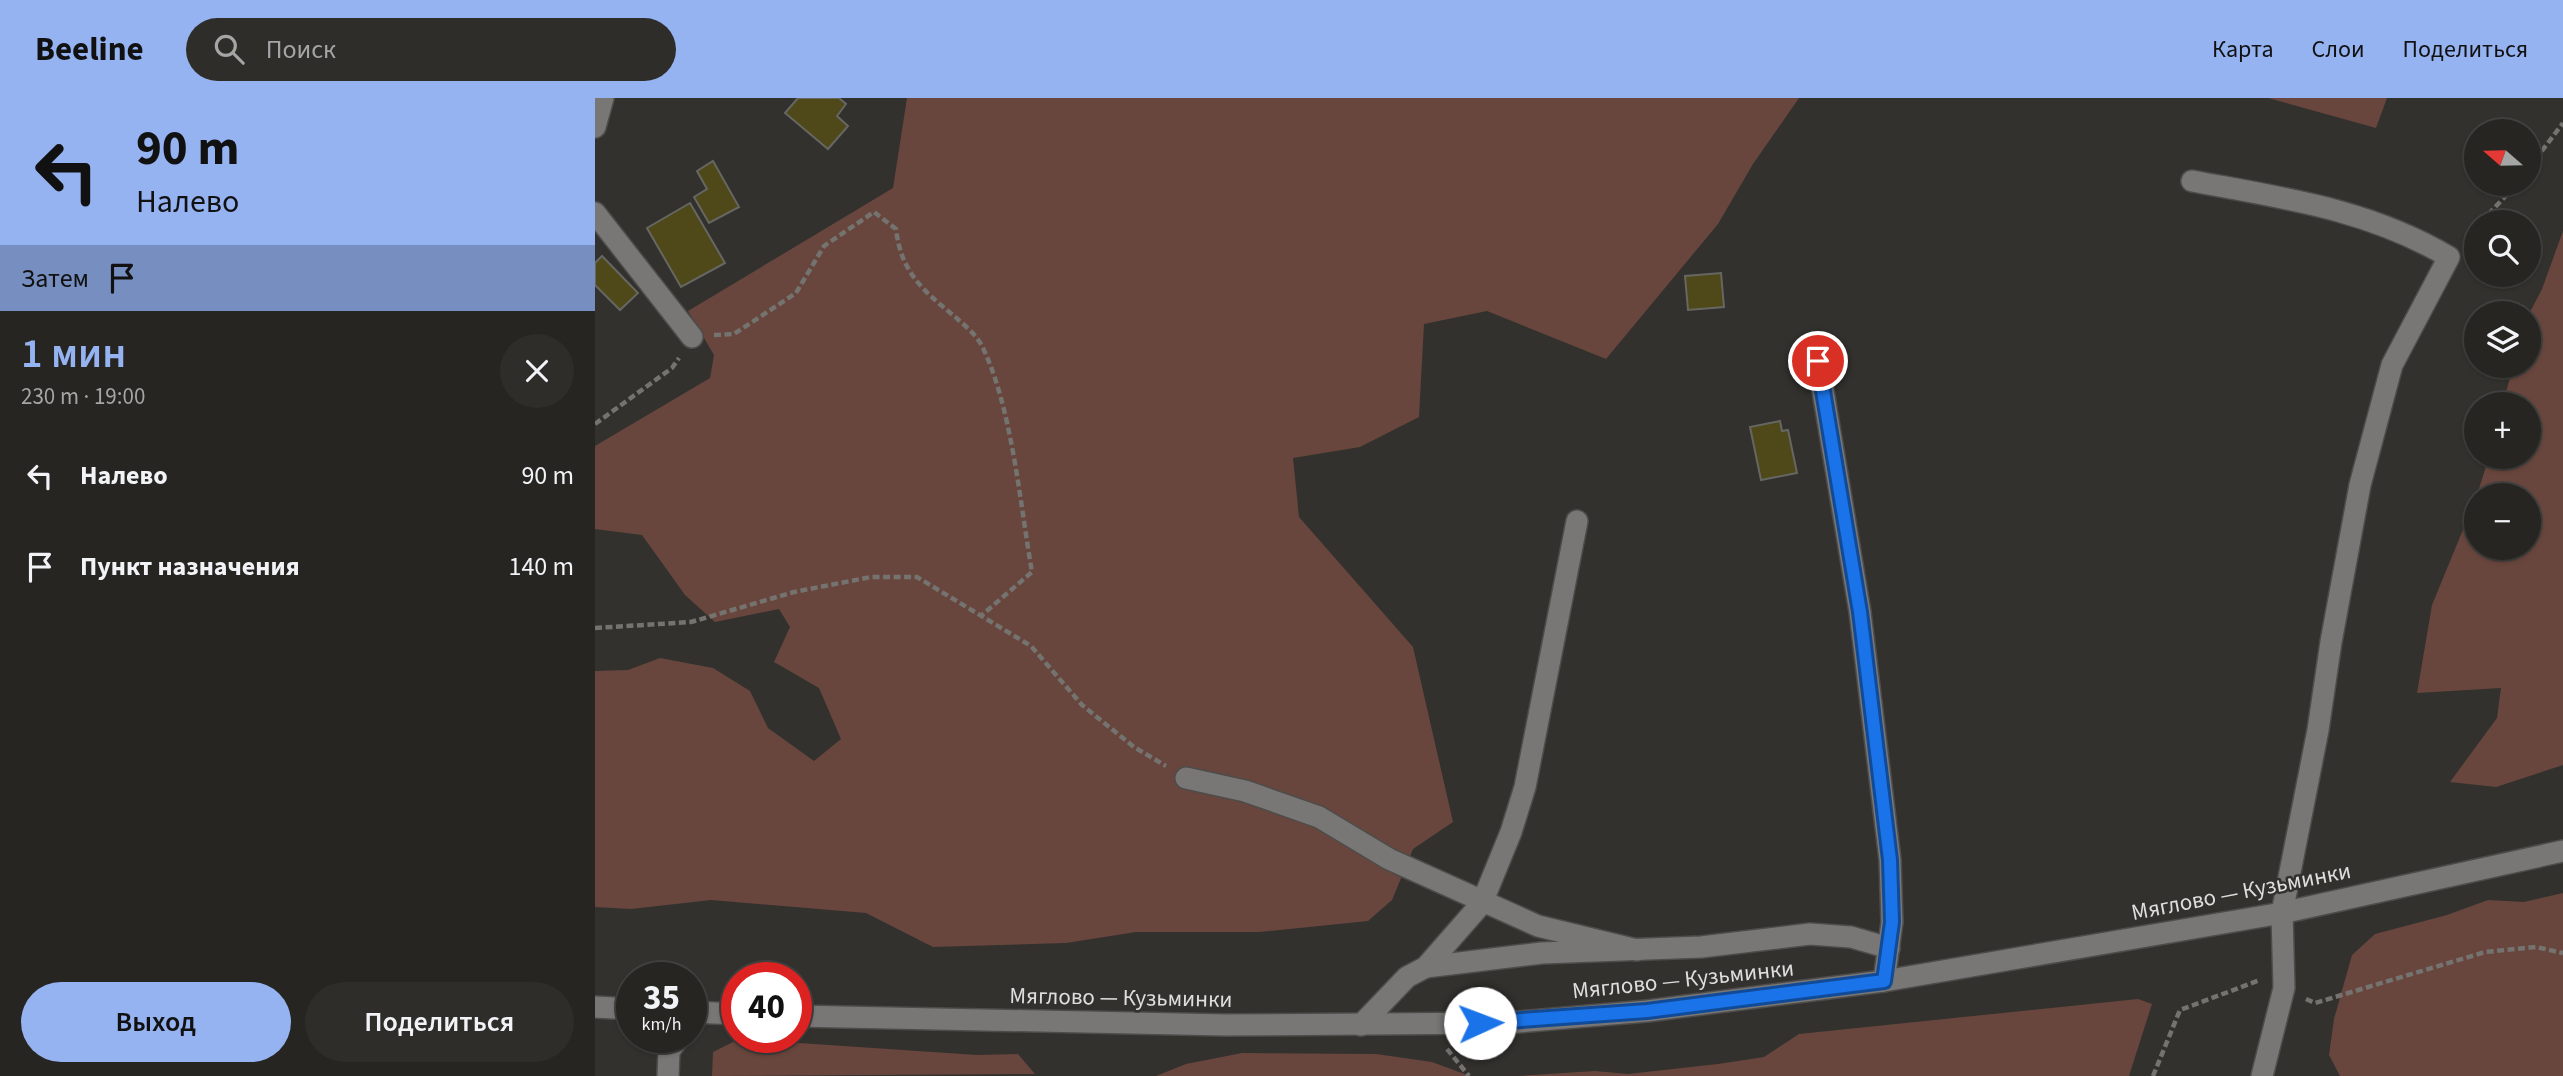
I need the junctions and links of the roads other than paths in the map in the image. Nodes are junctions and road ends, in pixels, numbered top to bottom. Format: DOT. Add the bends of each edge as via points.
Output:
graph roads {
  1 [pos="603,98"];
  2 [pos="595,127"];
  3 [pos="2192,181"];
  4 [pos="595,213"];
  5 [pos="692,337"];
  6 [pos="1818,361"];
  7 [pos="1577,521"];
  8 [pos="1187,778"];
  9 [pos="2563,851"];
  10 [pos="1482,903"];
  11 [pos="2282,913"];
  12 [pos="1889,948"];
  13 [pos="1637,950"];
  14 [pos="1426,967"];
  15 [pos="1884,981"];
  16 [pos="595,1007"];
  17 [pos="616,1008"];
  18 [pos="812,1016"];
  19 [pos="1361,1025"];
  20 [pos="669,1053"];
  21 [pos="668,1076"];
  22 [pos="2262,1076"];
  1 -- 2 [label="street"];
  3 -- 11 [label="street" via="2341,209 2412,235 2449,257 2392,365 2378,414 2346,556 2319,730"];
  4 -- 5 [label="street"];
  6 -- 12 [label="street" via="1860,612 1890,860"];
  7 -- 10 [label="street" via="1525,787"];
  8 -- 10 [label="street" via="1245,791 1319,817 1389,859"];
  9 -- 11 [label="street, Мяглово — Кузьминки"];
  10 -- 13 [label="street" via="1538,926"];
  10 -- 14 [label="street"];
  11 -- 15 [label="street, Мяглово — Кузьминки"];
  11 -- 22 [label="street" via="2284,988"];
  12 -- 13 [label="street" via="1851,937 1810,934"];
  12 -- 15 [label="street"];
  13 -- 14 [label="street" via="1542,953"];
  14 -- 19 [label="street" via="1407,977"];
  15 -- 19 [label="street, Мяглово — Кузьминки" via="1647,1011 1507,1023"];
  16 -- 17 [label="street"];
  18 -- 19 [label="street, Мяглово — Кузьминки"];
  20 -- 21 [label="street"];
}
